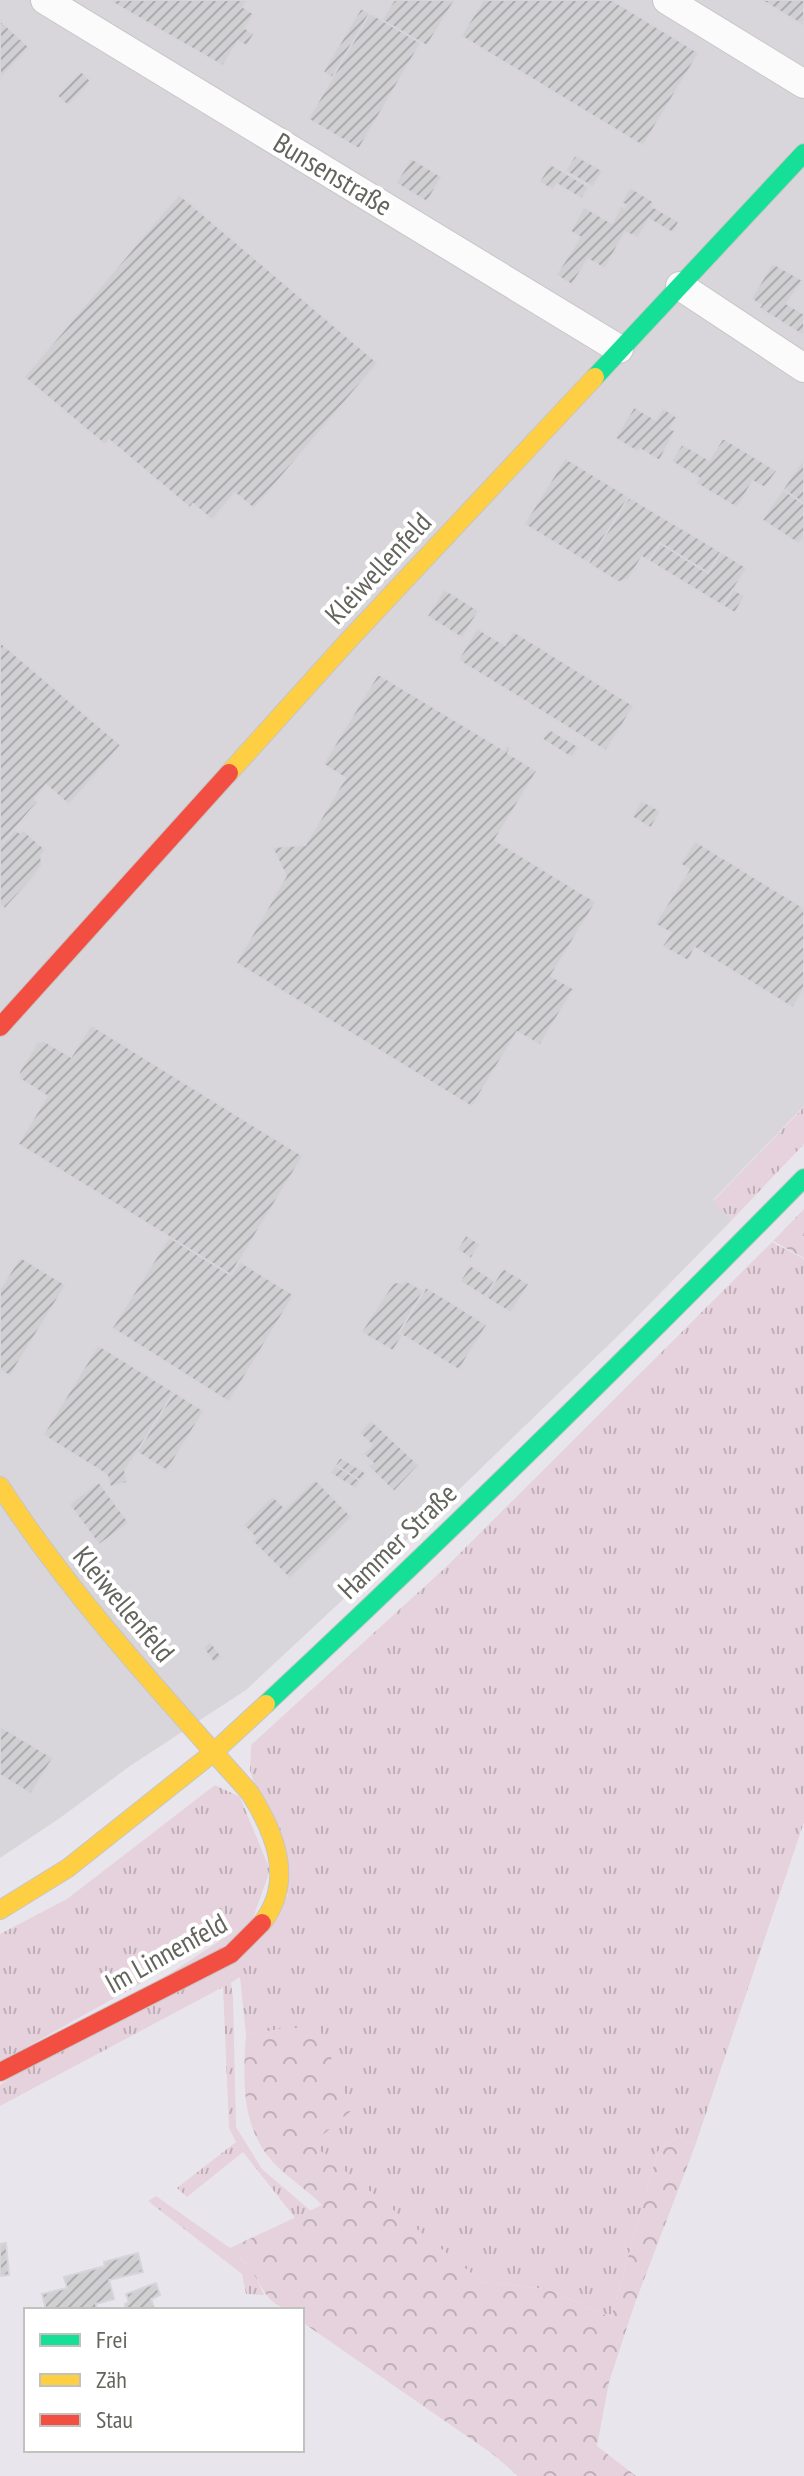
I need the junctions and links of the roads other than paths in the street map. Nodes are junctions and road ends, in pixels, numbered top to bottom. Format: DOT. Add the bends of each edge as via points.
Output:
graph roads {
  1 [pos="45,0"];
  2 [pos="667,0"];
  3 [pos="804,84"];
  4 [pos="804,153"];
  5 [pos="680,286"];
  6 [pos="619,349"];
  7 [pos="804,368"];
  8 [pos="0,1027"];
  9 [pos="804,1178"];
  10 [pos="0,1486"];
  11 [pos="214,1752"];
  12 [pos="0,1910"];
  13 [pos="0,2072"];
  1 -- 6 [label="street, Bunsenstraße"];
  2 -- 3 [label="street"];
  4 -- 5 [label="street, Kleiwellenfeld"];
  5 -- 6 [label="street, Kleiwellenfeld"];
  5 -- 7 [label="street"];
  6 -- 8 [label="street, Kleiwellenfeld" via="200,802"];
  9 -- 11 [label="street, Hammer Straße" via="406,1573"];
  10 -- 11 [label="street, Kleiwellenfeld" via="106,1631"];
  11 -- 12 [label="street, Hammer Straße" via="68,1868"];
  11 -- 13 [label="street, Im Linnenfeld" via="259,1805 281,1857 279,1892 262,1926 231,1954"];
}
